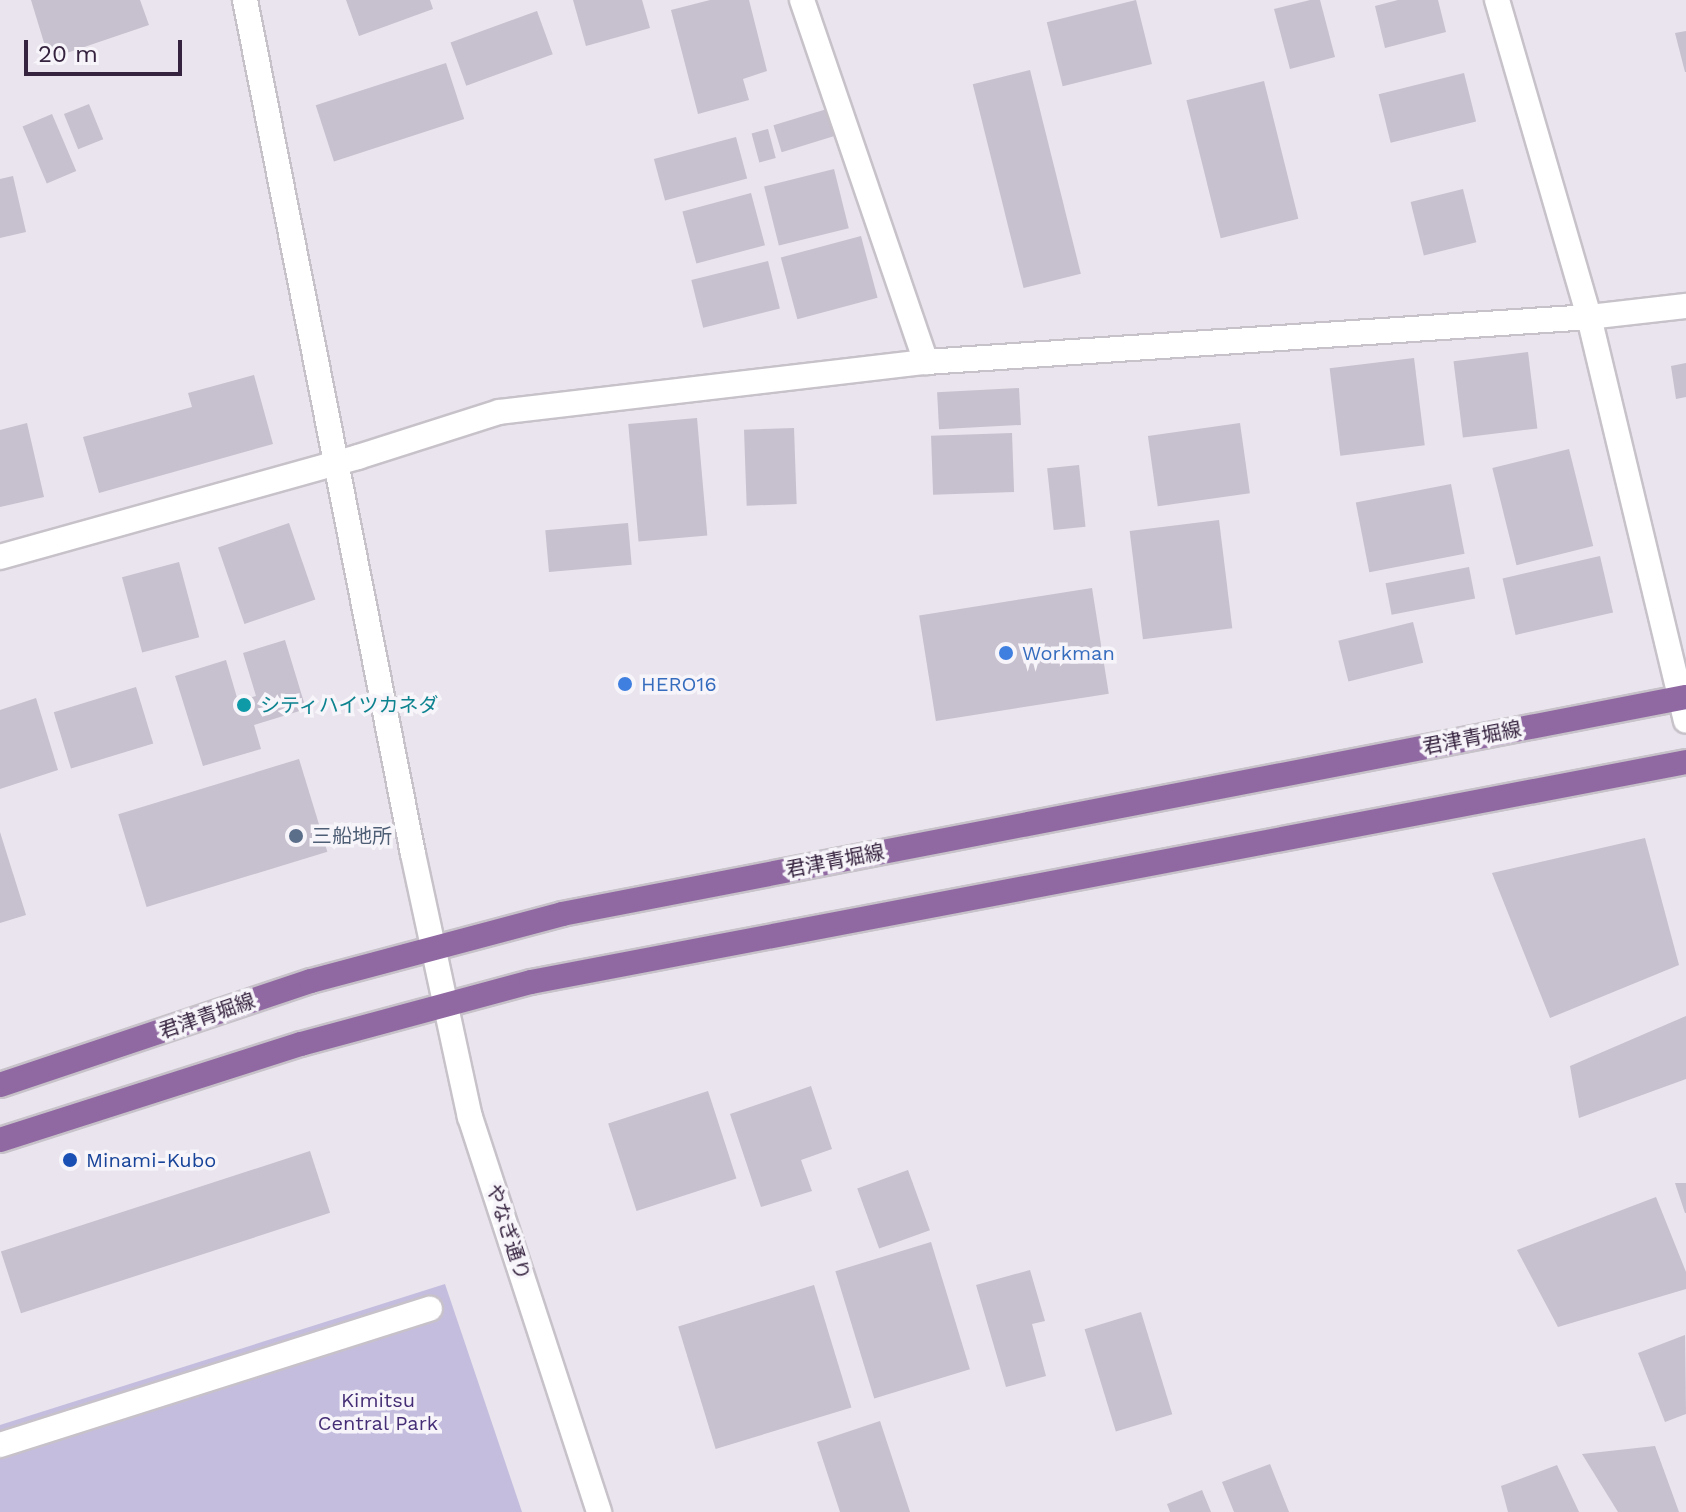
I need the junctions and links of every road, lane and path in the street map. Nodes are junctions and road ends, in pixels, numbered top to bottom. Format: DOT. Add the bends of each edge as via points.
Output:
graph roads {
  1 [pos="245,0"];
  2 [pos="802,0"];
  3 [pos="1497,0"];
  4 [pos="1686,306"];
  5 [pos="1589,317"];
  6 [pos="926,362"];
  7 [pos="337,463"];
  8 [pos="0,557"];
  9 [pos="1684,705"];
  10 [pos="1686,762"];
  11 [pos="434,948"];
  12 [pos="446,1005"];
  13 [pos="0,1085"];
  14 [pos="0,1140"];
  15 [pos="430,1309"];
  16 [pos="0,1445"];
  17 [pos="599,1512"];
  1 -- 7 [label="street, やなぎ通り"];
  2 -- 6 [label="street"];
  3 -- 5 [label="street"];
  4 -- 5 [label="street"];
  5 -- 6 [label="street"];
  5 -- 9 [label="street"];
  6 -- 7 [label="street" via="499,412"];
  7 -- 8 [label="street"];
  7 -- 11 [label="street, やなぎ通り"];
  9 -- 11 [label="main road, 君津青堀線" via="562,914"];
  10 -- 12 [label="main road" via="531,982"];
  11 -- 12 [label="street, やなぎ通り"];
  11 -- 13 [label="main road, 君津青堀線" via="311,981"];
  12 -- 14 [label="main road" via="301,1044"];
  12 -- 17 [label="street, やなぎ通り" via="470,1117"];
  15 -- 16 [label="street"];
}
